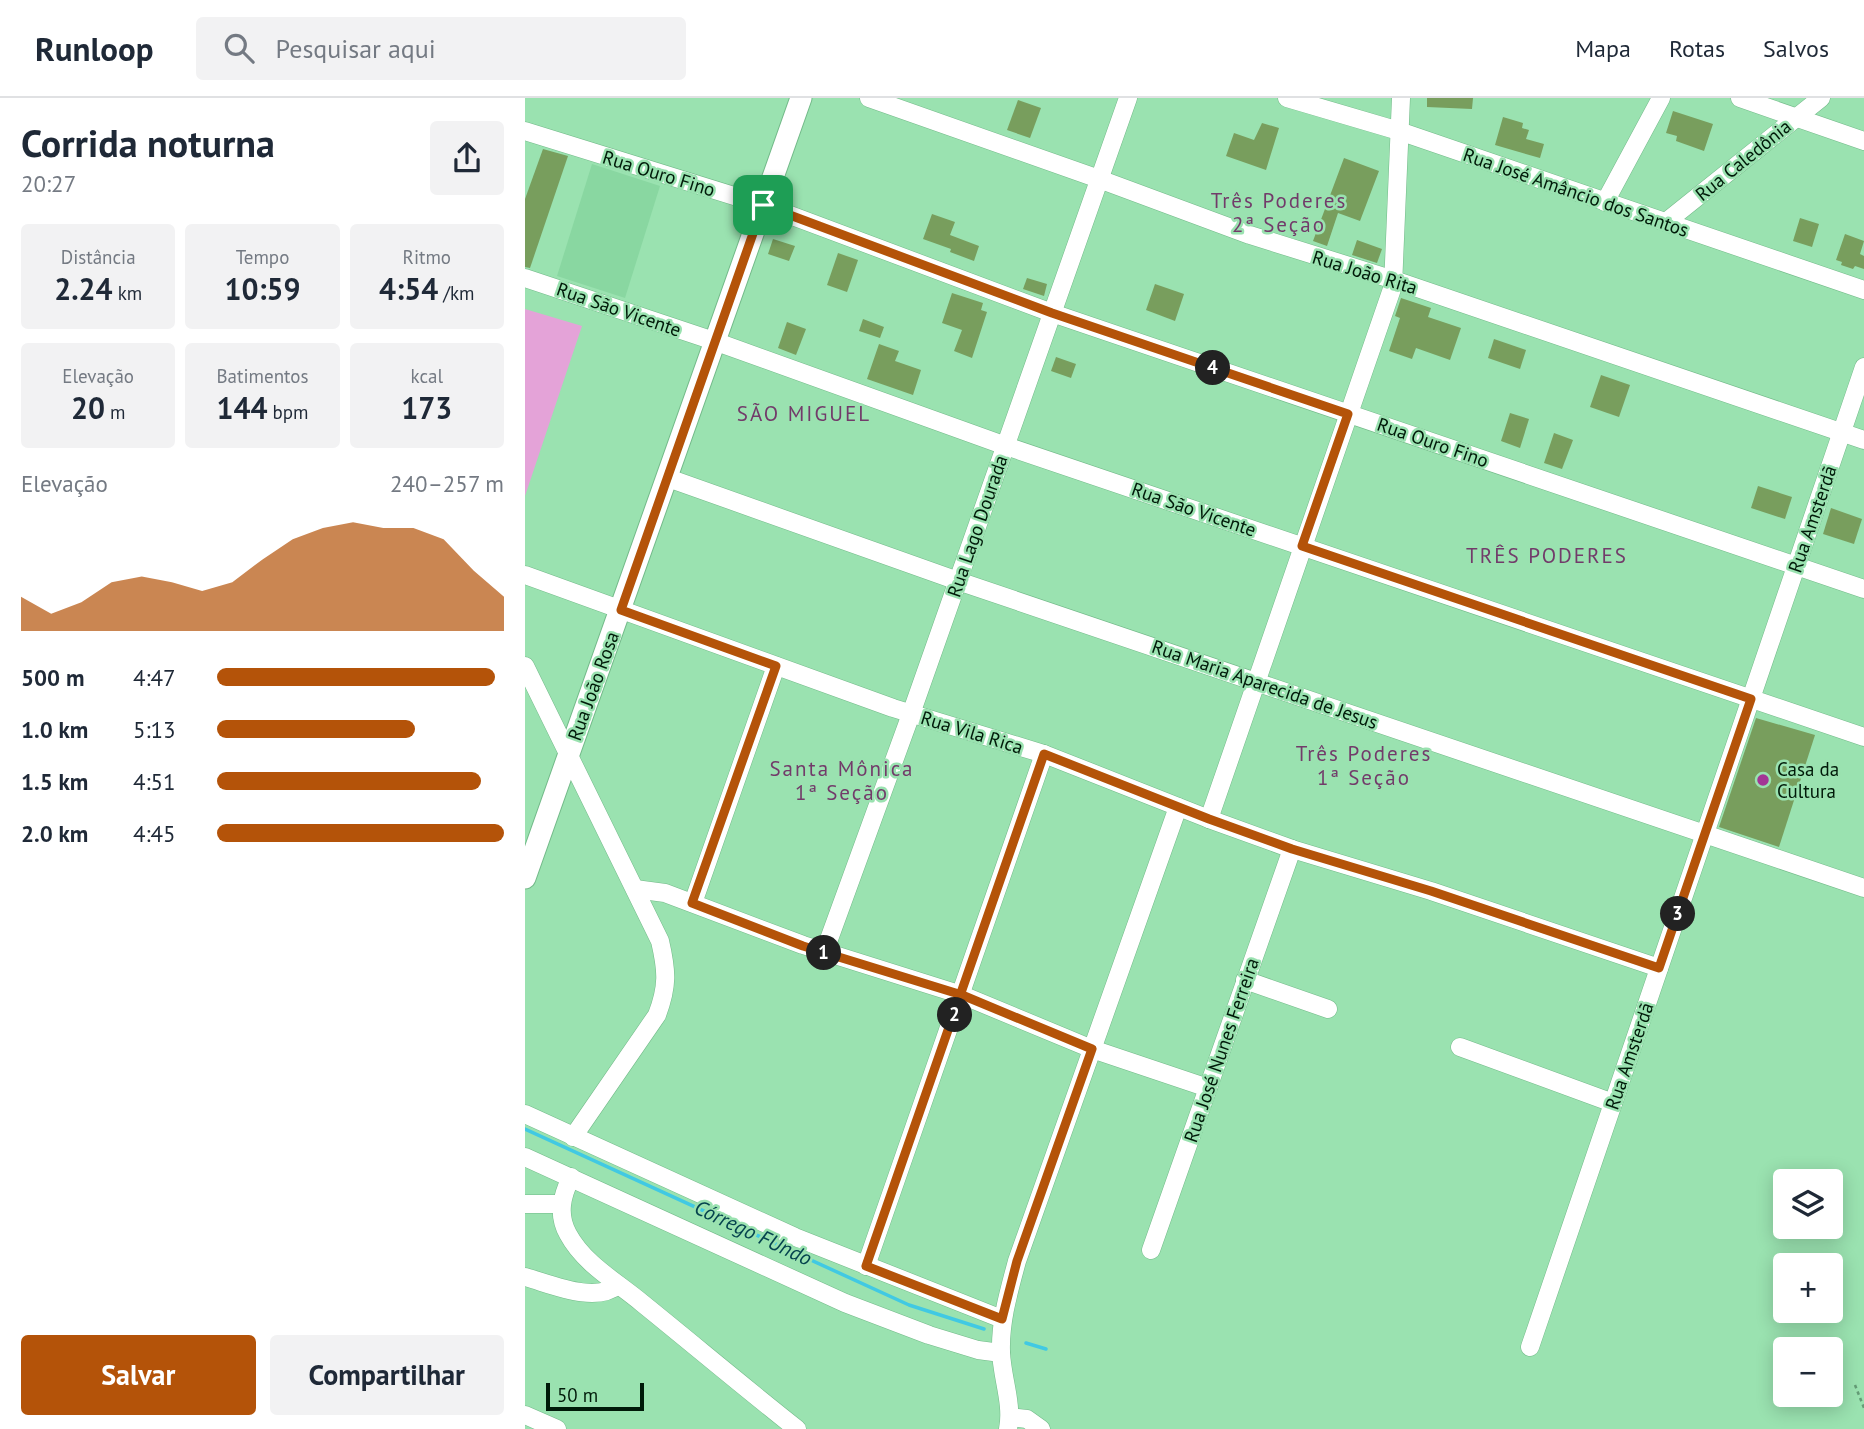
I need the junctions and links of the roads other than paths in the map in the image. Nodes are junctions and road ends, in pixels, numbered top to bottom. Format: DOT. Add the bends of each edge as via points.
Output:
graph roads {
  1 [pos="801,98"];
  2 [pos="869,98"];
  3 [pos="1128,98"];
  4 [pos="1287,98"];
  5 [pos="1401,98"];
  6 [pos="1661,98"];
  7 [pos="1740,98"];
  8 [pos="1821,98"];
  9 [pos="1796,117"];
  10 [pos="525,131"];
  11 [pos="1399,131"];
  12 [pos="1864,141"];
  13 [pos="1100,178"];
  14 [pos="1605,202"];
  15 [pos="763,205"];
  16 [pos="1666,222"];
  17 [pos="525,278"];
  18 [pos="1394,280"];
  19 [pos="1864,290"];
  20 [pos="1052,313"];
  21 [pos="714,341"];
  22 [pos="1864,367"];
  23 [pos="1348,414"];
  24 [pos="1842,432"];
  25 [pos="1864,440"];
  26 [pos="1006,446"];
  27 [pos="668,478"];
  28 [pos="1302,546"];
  29 [pos="1796,566"];
  30 [pos="525,575"];
  31 [pos="958,581"];
  32 [pos="1864,589"];
  33 [pos="621,610"];
  34 [pos="525,666"];
  35 [pos="776,666"];
  36 [pos="1255,681"];
  37 [pos="1751,699"];
  38 [pos="911,714"];
  39 [pos="1864,737"];
  40 [pos="568,754"];
  41 [pos="1044,754"];
  42 [pos="1178,807"];
  43 [pos="1209,819"];
  44 [pos="1705,834"];
  45 [pos="1292,849"];
  46 [pos="526,870"];
  47 [pos="1864,888"];
  48 [pos="635,889"];
  49 [pos="692,903"];
  50 [pos="824,953"];
  51 [pos="1659,968"];
  52 [pos="1245,980"];
  53 [pos="962,995"];
  54 [pos="1328,1009"];
  55 [pos="1461,1047"];
  56 [pos="1092,1049"];
  57 [pos="1208,1087"];
  58 [pos="1613,1103"];
  59 [pos="525,1114"];
  60 [pos="573,1137"];
  61 [pos="525,1157"];
  62 [pos="571,1177"];
  63 [pos="525,1204"];
  64 [pos="561,1204"];
  65 [pos="1151,1250"];
  66 [pos="866,1266"];
  67 [pos="525,1278"];
  68 [pos="618,1285"];
  69 [pos="1001,1338"];
  70 [pos="1530,1347"];
  71 [pos="525,1415"];
  72 [pos="1009,1423"];
  73 [pos="557,1429"];
  74 [pos="797,1429"];
  75 [pos="1041,1429"];
  1 -- 15 [label="main road, Rua João Rosa"];
  2 -- 13 [label="street, Rua João Rita"];
  3 -- 13 [label="street, Rua Lago Dourada"];
  4 -- 11 [label="street, Rua José Amâncio dos Santos"];
  5 -- 11 [label="street"];
  6 -- 14 [label="street"];
  7 -- 9 [label="street"];
  8 -- 9 [label="street, Rua Caledônia"];
  9 -- 12 [label="street"];
  9 -- 16 [label="street, Rua Caledônia"];
  10 -- 15 [label="street, Rua Ouro Fino"];
  11 -- 14 [label="street, Rua José Amâncio dos Santos"];
  11 -- 18 [label="street"];
  13 -- 18 [label="street, Rua João Rita" via="1250,235"];
  13 -- 20 [label="street, Rua Lago Dourada"];
  14 -- 16 [label="street, Rua José Amâncio dos Santos"];
  15 -- 20 [label="street, Rua Ouro Fino"];
  15 -- 21 [label="main road, Rua João Rosa"];
  16 -- 19 [label="street, Rua José Amâncio dos Santos"];
  17 -- 21 [label="street, Rua São Vicente"];
  18 -- 23 [label="street"];
  18 -- 24 [label="street, Rua João Rita"];
  20 -- 23 [label="street, Rua Ouro Fino"];
  20 -- 26 [label="street, Rua Lago Dourada"];
  21 -- 26 [label="street, Rua São Vicente"];
  21 -- 27 [label="main road, Rua João Rosa"];
  22 -- 24 [label="street, Rua Amsterdã"];
  23 -- 28 [label="street"];
  23 -- 29 [label="street, Rua Ouro Fino"];
  24 -- 25 [label="street, Rua João Rita"];
  24 -- 29 [label="street, Rua Amsterdã"];
  26 -- 28 [label="street, Rua São Vicente"];
  26 -- 31 [label="street, Rua Lago Dourada"];
  27 -- 31 [label="street, Rua Maria Aparecida de Jesus"];
  27 -- 33 [label="main road, Rua João Rosa"];
  28 -- 36 [label="street"];
  28 -- 37 [label="street, Rua São Vicente"];
  29 -- 32 [label="street, Rua Ouro Fino"];
  29 -- 37 [label="street, Rua Amsterdã"];
  30 -- 33 [label="street, Rua Vila Rica"];
  31 -- 36 [label="street, Rua Maria Aparecida de Jesus"];
  31 -- 38 [label="street, Rua Lago Dourada"];
  33 -- 35 [label="street, Rua Vila Rica"];
  33 -- 40 [label="main road, Rua João Rosa"];
  34 -- 40 [label="street"];
  35 -- 38 [label="street, Rua Vila Rica"];
  35 -- 49 [label="street"];
  36 -- 43 [label="street"];
  36 -- 44 [label="street, Rua Maria Aparecida de Jesus"];
  37 -- 39 [label="street, Rua São Vicente"];
  37 -- 44 [label="street, Rua Amsterdã"];
  38 -- 41 [label="street, Rua Vila Rica"];
  38 -- 50 [label="street, Rua Lago Dourada"];
  40 -- 46 [label="main road, Rua João Rosa"];
  40 -- 48 [label="street"];
  41 -- 42 [label="street, Rua Vila Rica"];
  41 -- 53 [label="street"];
  42 -- 43 [label="street, Rua Vila Rica"];
  42 -- 56 [label="street"];
  43 -- 45 [label="street, Rua Vila Rica"];
  44 -- 47 [label="street, Rua Maria Aparecida de Jesus"];
  44 -- 51 [label="street, Rua Amsterdã"];
  45 -- 51 [label="street, Rua Vila Rica"];
  45 -- 52 [label="street, Rua José Nunes Ferreira"];
  48 -- 49 [label="street"];
  48 -- 60 [label="street" via="660,941 667,978 664,997 657,1015"];
  49 -- 50 [label="street"];
  50 -- 53 [label="street"];
  51 -- 58 [label="street, Rua Amsterdã"];
  52 -- 54 [label="street"];
  52 -- 57 [label="street, Rua José Nunes Ferreira"];
  53 -- 56 [label="street"];
  53 -- 66 [label="street"];
  55 -- 58 [label="street"];
  56 -- 57 [label="street"];
  56 -- 69 [label="street" via="1017,1261"];
  57 -- 65 [label="street, Rua José Nunes Ferreira"];
  58 -- 70 [label="street, Rua Amsterdã"];
  59 -- 60 [label="street"];
  60 -- 66 [label="street"];
  61 -- 62 [label="street"];
  62 -- 64 [label="street"];
  62 -- 69 [label="street" via="845,1303 929,1335 978,1350"];
  63 -- 64 [label="street"];
  64 -- 68 [label="street" via="568,1235"];
  66 -- 69 [label="street"];
  67 -- 68 [label="street" via="597,1294"];
  68 -- 74 [label="street"];
  69 -- 72 [label="street"];
  71 -- 73 [label="street"];
  72 -- 75 [label="street" via="1027,1419"];
}
